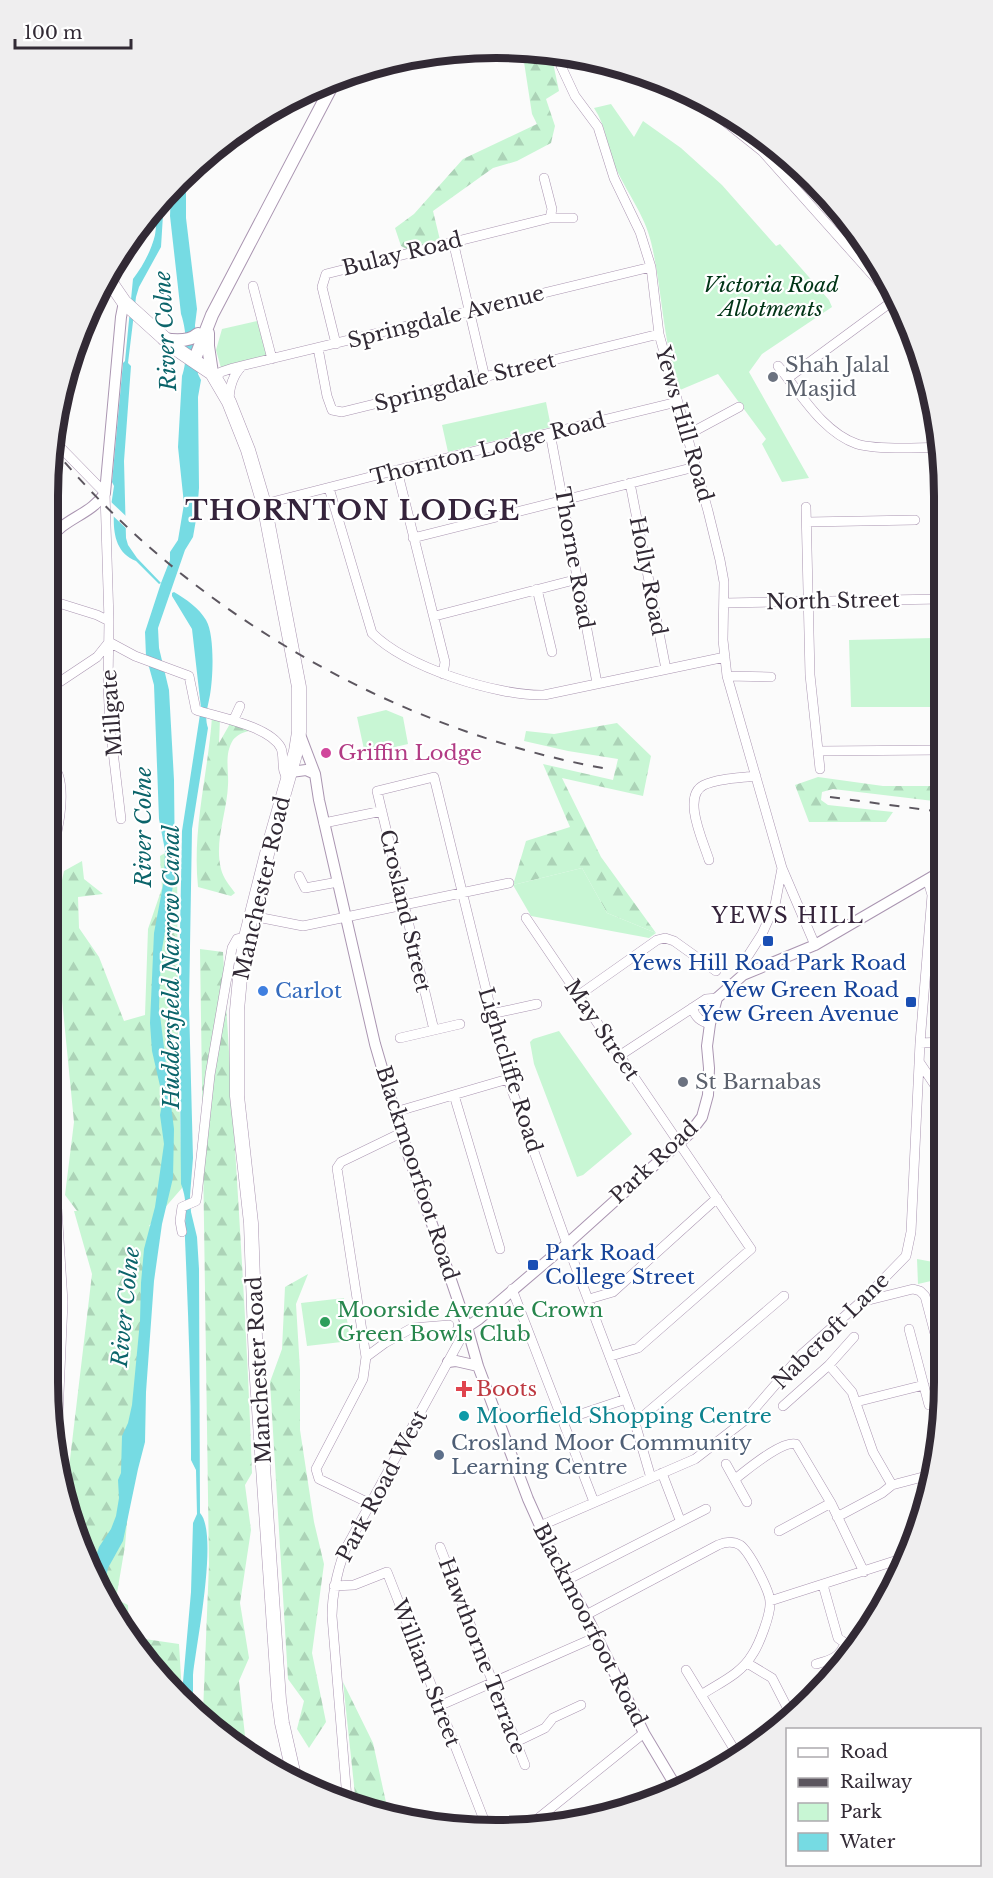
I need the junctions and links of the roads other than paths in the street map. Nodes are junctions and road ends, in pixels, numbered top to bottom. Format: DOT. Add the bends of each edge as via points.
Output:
graph roads {
  1 [pos="560,63"];
  2 [pos="329,92"];
  3 [pos="737,130"];
  4 [pos="544,178"];
  5 [pos="549,218"];
  6 [pos="573,218"];
  7 [pos="453,241"];
  8 [pos="651,267"];
  9 [pos="878,282"];
  10 [pos="113,285"];
  11 [pos="253,286"];
  12 [pos="125,303"];
  13 [pos="889,304"];
  14 [pos="469,311"];
  15 [pos="210,319"];
  16 [pos="659,334"];
  17 [pos="336,344"];
  18 [pos="318,348"];
  19 [pos="190,354"];
  20 [pos="272,359"];
  21 [pos="242,366"];
  22 [pos="778,366"];
  23 [pos="214,375"];
  24 [pos="485,378"];
  25 [pos="788,378"];
  26 [pos="229,402"];
  27 [pos="677,402"];
  28 [pos="739,407"];
  29 [pos="550,433"];
  30 [pos="687,435"];
  31 [pos="932,447"];
  32 [pos="61,450"];
  33 [pos="695,467"];
  34 [pos="397,470"];
  35 [pos="630,483"];
  36 [pos="329,488"];
  37 [pos="105,493"];
  38 [pos="563,500"];
  39 [pos="264,504"];
  40 [pos="807,507"];
  41 [pos="915,520"];
  42 [pos="807,522"];
  43 [pos="58,530"];
  44 [pos="413,538"];
  45 [pos="578,579"];
  46 [pos="537,589"];
  47 [pos="934,599"];
  48 [pos="808,601"];
  49 [pos="58,603"];
  50 [pos="724,603"];
  51 [pos="435,616"];
  52 [pos="109,621"];
  53 [pos="110,642"];
  54 [pos="552,652"];
  55 [pos="725,657"];
  56 [pos="666,669"];
  57 [pos="443,674"];
  58 [pos="727,676"];
  59 [pos="771,677"];
  60 [pos="58,683"];
  61 [pos="597,683"];
  62 [pos="240,706"];
  63 [pos="234,719"];
  64 [pos="299,732"];
  65 [pos="934,750"];
  66 [pos="818,751"];
  67 [pos="820,769"];
  68 [pos="58,774"];
  69 [pos="315,774"];
  70 [pos="290,776"];
  71 [pos="756,776"];
  72 [pos="377,791"];
  73 [pos="382,810"];
  74 [pos="121,819"];
  75 [pos="324,823"];
  76 [pos="58,824"];
  77 [pos="709,860"];
  78 [pos="782,868"];
  79 [pos="299,876"];
  80 [pos="934,877"];
  81 [pos="928,881"];
  82 [pos="338,882"];
  83 [pos="509,883"];
  84 [pos="462,893"];
  85 [pos="404,906"];
  86 [pos="252,916"];
  87 [pos="526,918"];
  88 [pos="345,919"];
  89 [pos="246,937"];
  90 [pos="815,945"];
  91 [pos="716,971"];
  92 [pos="743,975"];
  93 [pos="579,995"];
  94 [pos="717,998"];
  95 [pos="537,1004"];
  96 [pos="692,1008"];
  97 [pos="491,1014"];
  98 [pos="460,1024"];
  99 [pos="710,1024"];
  100 [pos="434,1030"];
  101 [pos="400,1038"];
  102 [pos="934,1042"];
  103 [pos="920,1043"];
  104 [pos="619,1056"];
  105 [pos="920,1063"];
  106 [pos="508,1079"];
  107 [pos="934,1084"];
  108 [pos="454,1095"];
  109 [pos="396,1112"];
  110 [pos="401,1133"];
  111 [pos="678,1143"];
  112 [pos="717,1198"];
  113 [pos="58,1224"];
  114 [pos="182,1232"];
  115 [pos="567,1244"];
  116 [pos="500,1249"];
  117 [pos="512,1289"];
  118 [pos="784,1296"];
  119 [pos="588,1299"];
  120 [pos="864,1299"];
  121 [pos="449,1324"];
  122 [pos="467,1327"];
  123 [pos="909,1329"];
  124 [pos="934,1330"];
  125 [pos="854,1337"];
  126 [pos="611,1356"];
  127 [pos="366,1357"];
  128 [pos="448,1362"];
  129 [pos="829,1365"];
  130 [pos="478,1366"];
  131 [pos="924,1385"];
  132 [pos="626,1399"];
  133 [pos="59,1401"];
  134 [pos="856,1402"];
  135 [pos="929,1405"];
  136 [pos="783,1406"];
  137 [pos="563,1420"];
  138 [pos="635,1423"];
  139 [pos="726,1464"];
  140 [pos="662,1473"];
  141 [pos="924,1477"];
  142 [pos="651,1478"];
  143 [pos="735,1479"];
  144 [pos="892,1485"];
  145 [pos="594,1502"];
  146 [pos="747,1502"];
  147 [pos="831,1503"];
  148 [pos="371,1504"];
  149 [pos="706,1509"];
  150 [pos="837,1517"];
  151 [pos="680,1520"];
  152 [pos="540,1526"];
  153 [pos="779,1531"];
  154 [pos="440,1547"];
  155 [pos="895,1561"];
  156 [pos="864,1572"];
  157 [pos="565,1581"];
  158 [pos="823,1585"];
  159 [pos="334,1586"];
  160 [pos="770,1600"];
  161 [pos="586,1615"];
  162 [pos="596,1637"];
  163 [pos="848,1643"];
  164 [pos="840,1654"];
  165 [pos="747,1663"];
  166 [pos="816,1664"];
  167 [pos="686,1670"];
  168 [pos="493,1683"];
  169 [pos="701,1695"];
  170 [pos="581,1705"];
  171 [pos="439,1706"];
  172 [pos="787,1709"];
  173 [pos="644,1733"];
  174 [pos="516,1742"];
  175 [pos="734,1750"];
  176 [pos="525,1765"];
  177 [pos="292,1769"];
  178 [pos="673,1782"];
  179 [pos="346,1792"];
  180 [pos="539,1818"];
  181 [pos="484,1820"];
  1 -- 8 [label="street, Yews Hill Road" via="575,96 598,127 614,178 640,232"];
  2 -- 15 [label="main road"];
  3 -- 9 [label="street" via="762,150"];
  4 -- 5 [label="street" via="552,209"];
  5 -- 6 [label="street, Bulay Road"];
  5 -- 7 [label="street, Bulay Road"];
  7 -- 14 [label="street"];
  7 -- 17 [label="street, Bulay Road" via="326,274 322,286"];
  8 -- 14 [label="street, Springdale Avenue"];
  8 -- 16 [label="street, Yews Hill Road"];
  10 -- 12 [label="main road, Manchester Road"];
  11 -- 20 [label="street"];
  12 -- 19 [label="main road, Manchester Road" via="164,339"];
  12 -- 37 [label="street" via="120,317"];
  13 -- 25 [label="street"];
  14 -- 17 [label="street, Springdale Avenue"];
  14 -- 24 [label="street"];
  15 -- 19 [label="main road"];
  15 -- 19 [label="main road"];
  15 -- 23 [label="main road" via="208,346"];
  16 -- 24 [label="street, Springdale Street"];
  16 -- 27 [label="street, Yews Hill Road"];
  17 -- 18 [label="street, Springdale Avenue"];
  18 -- 20 [label="street, Springdale Avenue"];
  18 -- 24 [label="street, Springdale Street" via="332,410 342,412"];
  19 -- 23 [label="main road, Manchester Road"];
  20 -- 21 [label="street, Springdale Avenue"];
  21 -- 23 [label="street, Springdale Avenue"];
  21 -- 26 [label="street" via="232,379"];
  22 -- 25 [label="street"];
  23 -- 26 [label="main road, Manchester Road"];
  25 -- 31 [label="street" via="816,414 834,431 857,444"];
  26 -- 39 [label="main road, Manchester Road"];
  27 -- 29 [label="street, Thornton Lodge Road"];
  27 -- 30 [label="street, Yews Hill Road"];
  28 -- 30 [label="street"];
  29 -- 34 [label="street, Thornton Lodge Road"];
  29 -- 38 [label="street, Thorne Road"];
  30 -- 33 [label="street, Yews Hill Road"];
  32 -- 37 [label="street"];
  33 -- 35 [label="street"];
  33 -- 50 [label="street, Yews Hill Road" via="720,560"];
  34 -- 36 [label="street, Thornton Lodge Road"];
  34 -- 44 [label="street"];
  35 -- 38 [label="street"];
  35 -- 56 [label="street, Holly Road"];
  36 -- 39 [label="street, Thornton Lodge Road"];
  36 -- 57 [label="street" via="372,633 380,642"];
  37 -- 43 [label="street" via="89,510"];
  37 -- 52 [label="street, Millgate"];
  38 -- 44 [label="street"];
  38 -- 45 [label="street, Thorne Road"];
  39 -- 64 [label="main road, Manchester Road" via="299,687"];
  40 -- 42 [label="street"];
  41 -- 42 [label="street"];
  42 -- 48 [label="street"];
  44 -- 51 [label="street"];
  45 -- 46 [label="street"];
  45 -- 61 [label="street, Thorne Road"];
  46 -- 51 [label="street"];
  46 -- 54 [label="street"];
  47 -- 48 [label="street, North Street"];
  48 -- 50 [label="street, North Street"];
  48 -- 66 [label="street"];
  49 -- 52 [label="street"];
  50 -- 55 [label="street, Yews Hill Road"];
  51 -- 57 [label="street" via="445,662"];
  52 -- 53 [label="street, Millgate"];
  53 -- 60 [label="street" via="97,657"];
  53 -- 63 [label="street" via="190,677 194,705 199,711"];
  53 -- 74 [label="street, Millgate" via="110,726"];
  55 -- 56 [label="street"];
  55 -- 58 [label="street, Yews Hill Road"];
  56 -- 61 [label="street"];
  57 -- 61 [label="street" via="530,696"];
  58 -- 59 [label="street"];
  58 -- 71 [label="street, Yews Hill Road"];
  62 -- 63 [label="street"];
  63 -- 70 [label="street" via="277,741 282,750 284,774"];
  64 -- 69 [label="street, Blackmoorfoot Road"];
  64 -- 70 [label="main road, Manchester Road"];
  65 -- 66 [label="street"];
  66 -- 67 [label="street"];
  68 -- 76 [label="street" via="61,782"];
  69 -- 70 [label="street" via="306,770"];
  69 -- 75 [label="street, Blackmoorfoot Road"];
  70 -- 86 [label="main road, Manchester Road"];
  71 -- 77 [label="street" via="710,783 696,792 694,809"];
  71 -- 78 [label="street, Yews Hill Road"];
  72 -- 73 [label="street, Crosland Street"];
  72 -- 84 [label="street, Lightcliffe Road" via="434,777"];
  73 -- 75 [label="street"];
  73 -- 85 [label="street, Crosland Street"];
  75 -- 82 [label="street, Blackmoorfoot Road"];
  78 -- 90 [label="street"];
  78 -- 92 [label="street, Yews Hill Road" via="776,905 744,962"];
  79 -- 82 [label="street" via="305,888"];
  80 -- 81 [label="street"];
  81 -- 90 [label="street"];
  81 -- 103 [label="street, Nabcroft Lane" via="932,895"];
  82 -- 88 [label="street, Blackmoorfoot Road"];
  83 -- 84 [label="street"];
  84 -- 85 [label="street"];
  84 -- 97 [label="street, Lightcliffe Road"];
  85 -- 88 [label="street"];
  85 -- 100 [label="street, Crosland Street"];
  86 -- 88 [label="street" via="303,926"];
  86 -- 89 [label="main road, Manchester Road"];
  87 -- 93 [label="street, May Street"];
  88 -- 109 [label="street, Blackmoorfoot Road"];
  89 -- 114 [label="street" via="237,939 232,948 210,1075 196,1201 182,1207"];
  89 -- 177 [label="main road, Manchester Road" via="237,1010 237,1096 253,1249 256,1365 279,1700"];
  90 -- 92 [label="street"];
  91 -- 93 [label="street" via="665,938"];
  92 -- 94 [label="street"];
  93 -- 104 [label="street, May Street"];
  94 -- 96 [label="street" via="706,999"];
  94 -- 99 [label="street, Park Road"];
  95 -- 97 [label="street"];
  96 -- 99 [label="street" via="695,1016"];
  96 -- 104 [label="street"];
  97 -- 106 [label="street, Lightcliffe Road"];
  98 -- 100 [label="street"];
  99 -- 111 [label="street, Park Road" via="708,1095 702,1117"];
  100 -- 101 [label="street"];
  102 -- 103 [label="street"];
  103 -- 105 [label="street, Nabcroft Lane"];
  104 -- 111 [label="street, May Street"];
  105 -- 107 [label="street"];
  105 -- 120 [label="street, Nabcroft Lane" via="911,1232 906,1256"];
  106 -- 108 [label="street"];
  106 -- 115 [label="street, Lightcliffe Road"];
  108 -- 109 [label="street"];
  108 -- 116 [label="street"];
  109 -- 110 [label="street, Blackmoorfoot Road"];
  110 -- 122 [label="street, Blackmoorfoot Road"];
  110 -- 127 [label="street" via="341,1162 337,1168"];
  111 -- 112 [label="street, May Street"];
  111 -- 115 [label="street, Park Road"];
  112 -- 119 [label="street" via="613,1292"];
  112 -- 126 [label="street, May Street" via="751,1249 638,1348"];
  113 -- 133 [label="street" via="63,1302"];
  115 -- 117 [label="street, Park Road"];
  115 -- 119 [label="street, Lightcliffe Road"];
  117 -- 122 [label="street, Park Road"];
  117 -- 137 [label="street"];
  118 -- 138 [label="street"];
  119 -- 126 [label="street, Lightcliffe Road"];
  120 -- 124 [label="street" via="920,1291 925,1296"];
  120 -- 140 [label="street, Nabcroft Lane" via="802,1354 744,1421 695,1459"];
  121 -- 127 [label="street" via="412,1328"];
  122 -- 128 [label="street, Park Road West"];
  122 -- 130 [label="street, Blackmoorfoot Road"];
  123 -- 131 [label="street"];
  125 -- 129 [label="street"];
  126 -- 132 [label="street, Lightcliffe Road"];
  127 -- 148 [label="street" via="363,1379 316,1469 319,1479"];
  128 -- 130 [label="street"];
  128 -- 148 [label="street, Park Road West"];
  129 -- 134 [label="street"];
  129 -- 136 [label="street"];
  130 -- 152 [label="street, Blackmoorfoot Road"];
  131 -- 134 [label="street"];
  131 -- 135 [label="street"];
  132 -- 137 [label="street"];
  132 -- 138 [label="street, Lightcliffe Road"];
  134 -- 144 [label="street" via="873,1452"];
  137 -- 145 [label="street"];
  138 -- 142 [label="street, Lightcliffe Road"];
  139 -- 143 [label="street"];
  140 -- 142 [label="street, Nabcroft Lane"];
  140 -- 151 [label="street"];
  141 -- 144 [label="street"];
  142 -- 145 [label="street, Nabcroft Lane"];
  143 -- 146 [label="street"];
  143 -- 147 [label="street" via="775,1449 792,1442"];
  144 -- 150 [label="street"];
  145 -- 152 [label="street, Nabcroft Lane"];
  147 -- 150 [label="street"];
  147 -- 153 [label="street"];
  148 -- 159 [label="street, Park Road West" via="345,1550"];
  149 -- 151 [label="street"];
  150 -- 156 [label="street"];
  151 -- 157 [label="street"];
  152 -- 157 [label="street, Blackmoorfoot Road"];
  154 -- 168 [label="street, Hawthorne Terrace"];
  155 -- 156 [label="street"];
  156 -- 158 [label="street"];
  157 -- 161 [label="street, Blackmoorfoot Road"];
  158 -- 160 [label="street"];
  158 -- 163 [label="street" via="838,1638"];
  159 -- 171 [label="street, William Street" via="354,1585 387,1572"];
  159 -- 179 [label="street, Park Road West" via="332,1616"];
  160 -- 161 [label="street" via="746,1551 738,1544 726,1542"];
  160 -- 165 [label="street"];
  161 -- 162 [label="street, Blackmoorfoot Road"];
  162 -- 168 [label="street"];
  162 -- 173 [label="street, Blackmoorfoot Road"];
  164 -- 166 [label="street"];
  165 -- 169 [label="street"];
  165 -- 172 [label="street" via="772,1677"];
  167 -- 169 [label="street"];
  168 -- 171 [label="street"];
  168 -- 174 [label="street, Hawthorne Terrace"];
  169 -- 175 [label="street"];
  170 -- 174 [label="street"];
  171 -- 181 [label="street, William Street"];
  173 -- 178 [label="street, Blackmoorfoot Road"];
  173 -- 180 [label="street"];
  174 -- 176 [label="street, Hawthorne Terrace"];
}
